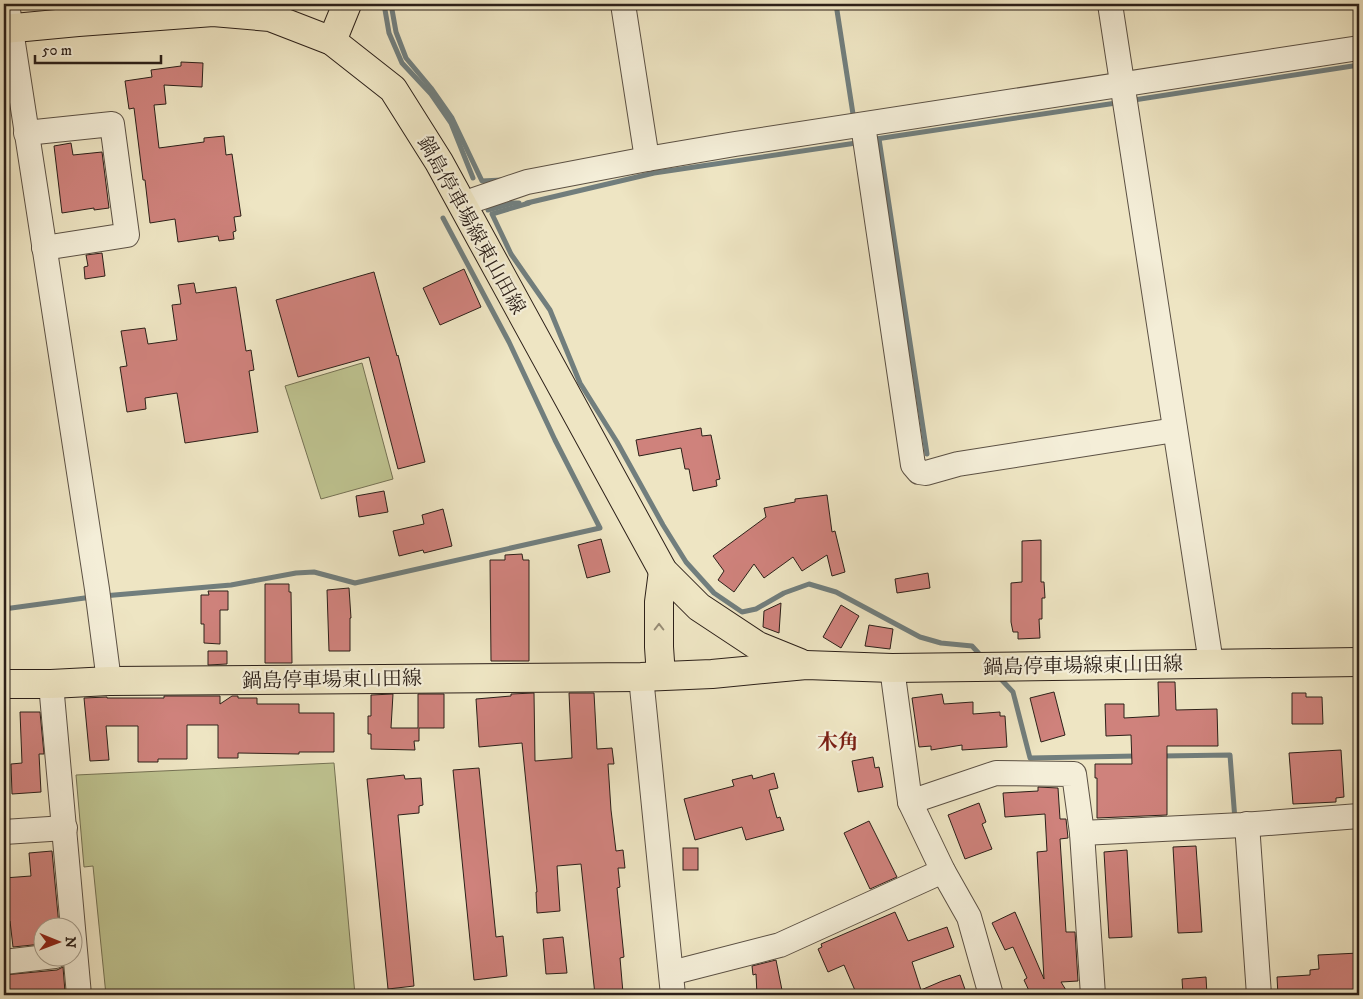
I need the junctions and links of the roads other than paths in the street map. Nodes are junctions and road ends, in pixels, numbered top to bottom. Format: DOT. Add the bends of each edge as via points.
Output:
graph roads {
  1 [pos="347,4"];
  2 [pos="623,4"];
  3 [pos="1110,4"];
  4 [pos="7,21"];
  5 [pos="332,40"];
  6 [pos="1359,48"];
  7 [pos="1123,84"];
  8 [pos="863,125"];
  9 [pos="26,133"];
  10 [pos="647,159"];
  11 [pos="462,204"];
  12 [pos="44,248"];
  13 [pos="1175,430"];
  14 [pos="663,571"];
  15 [pos="1359,662"];
  16 [pos="1211,664"];
  17 [pos="806,665"];
  18 [pos="892,668"];
  19 [pos="651,676"];
  20 [pos="109,681"];
  21 [pos="4,684"];
  22 [pos="51,684"];
  23 [pos="910,802"];
  24 [pos="1359,816"];
  25 [pos="1240,825"];
  26 [pos="65,828"];
  27 [pos="4,832"];
  28 [pos="1082,833"];
  29 [pos="943,871"];
  30 [pos="66,916"];
  31 [pos="32,959"];
  32 [pos="4,962"];
  33 [pos="70,966"];
  34 [pos="672,984"];
  35 [pos="79,995"];
  36 [pos="991,995"];
  37 [pos="1093,995"];
  38 [pos="1259,995"];
  1 -- 5 [label="main road"];
  2 -- 10 [label="street"];
  3 -- 7 [label="street"];
  4 -- 5 [label="main road, 鍋島停車場線東山田線" via="78,22 213,12 270,17"];
  4 -- 9 [label="street"];
  5 -- 11 [label="main road, 鍋島停車場線東山田線" via="393,89"];
  6 -- 7 [label="street"];
  7 -- 8 [label="street"];
  7 -- 13 [label="street"];
  8 -- 10 [label="street"];
  8 -- 13 [label="street" via="914,465 919,472"];
  9 -- 12 [label="street"];
  9 -- 12 [label="street" via="112,124 127,235"];
  10 -- 11 [label="street" via="527,182"];
  11 -- 14 [label="main road, 鍋島停車場線東山田線"];
  12 -- 20 [label="street"];
  13 -- 16 [label="street"];
  14 -- 17 [label="main road, 鍋島停車場線東山田線" via="699,607 758,646"];
  19 -- 14 [label="main road, one-way" via="659,647"];
  15 -- 16 [label="main road, 鍋島停車場線東山田線"];
  16 -- 18 [label="main road, 鍋島停車場線東山田線"];
  17 -- 18 [label="main road, 鍋島停車場線東山田線"];
  17 -- 19 [label="main road, 鍋島停車場線東山田線"];
  18 -- 23 [label="street"];
  19 -- 20 [label="main road, 鍋島停車場東山田線"];
  19 -- 34 [label="street"];
  20 -- 22 [label="main road, 鍋島停車場東山田線"];
  21 -- 22 [label="main road, 鍋島停車場東山田線"];
  22 -- 26 [label="street"];
  23 -- 28 [label="street" via="996,774 1074,774"];
  23 -- 29 [label="street"];
  24 -- 25 [label="street"];
  25 -- 28 [label="street"];
  25 -- 38 [label="street"];
  26 -- 27 [label="street"];
  26 -- 30 [label="street"];
  28 -- 37 [label="street"];
  29 -- 34 [label="street" via="780,945"];
  29 -- 36 [label="street" via="968,917"];
  31 -- 32 [label="street"];
  33 -- 35 [label="street"];
}
